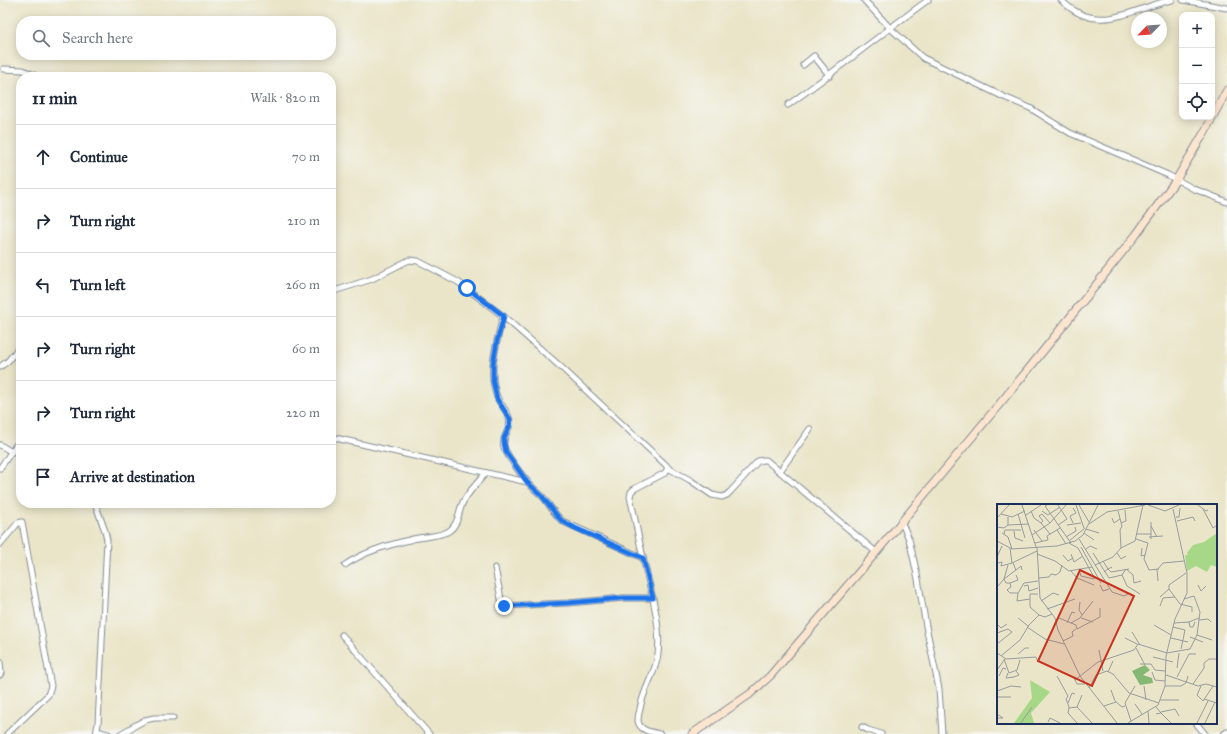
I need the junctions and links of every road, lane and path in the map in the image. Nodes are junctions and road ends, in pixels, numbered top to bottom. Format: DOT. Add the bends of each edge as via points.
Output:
graph roads {
  1 [pos="864,0"];
  2 [pos="928,0"];
  3 [pos="1061,0"];
  4 [pos="1172,0"];
  5 [pos="1183,0"];
  6 [pos="1227,8"];
  7 [pos="890,28"];
  8 [pos="803,65"];
  9 [pos="4,69"];
  10 [pos="27,72"];
  11 [pos="830,76"];
  12 [pos="1227,90"];
  13 [pos="788,105"];
  14 [pos="1176,180"];
  15 [pos="1227,202"];
  16 [pos="336,290"];
  17 [pos="504,316"];
  18 [pos="16,352"];
  19 [pos="0,367"];
  20 [pos="810,429"];
  21 [pos="336,438"];
  22 [pos="0,445"];
  23 [pos="16,446"];
  24 [pos="12,452"];
  25 [pos="0,468"];
  26 [pos="668,468"];
  27 [pos="780,471"];
  28 [pos="486,473"];
  29 [pos="527,482"];
  30 [pos="97,508"];
  31 [pos="902,521"];
  32 [pos="0,544"];
  33 [pos="876,552"];
  34 [pos="643,558"];
  35 [pos="345,565"];
  36 [pos="495,568"];
  37 [pos="653,598"];
  38 [pos="342,635"];
  39 [pos="0,662"];
  40 [pos="0,676"];
  41 [pos="173,718"];
  42 [pos="1197,724"];
  43 [pos="862,727"];
  44 [pos="1227,732"];
  45 [pos="96,733"];
  46 [pos="7,734"];
  47 [pos="108,734"];
  48 [pos="120,734"];
  49 [pos="429,734"];
  50 [pos="660,734"];
  51 [pos="692,734"];
  52 [pos="881,734"];
  53 [pos="942,734"];
  54 [pos="1205,734"];
  55 [pos="1224,734"];
  1 -- 7 [label="street"];
  2 -- 7 [label="street"];
  3 -- 4 [label="street" via="1080,14 1092,18 1122,16"];
  5 -- 6 [label="street"];
  7 -- 11 [label="street"];
  7 -- 14 [label="street" via="923,58 1030,108 1070,133"];
  8 -- 11 [label="street" via="814,56"];
  9 -- 10 [label="street"];
  11 -- 13 [label="street"];
  12 -- 14 [label="street"];
  14 -- 15 [label="street"];
  14 -- 31 [label="street" via="1136,235 1056,335"];
  16 -- 17 [label="street" via="372,279 414,260 458,282"];
  17 -- 26 [label="street"];
  17 -- 29 [label="street" via="493,364 494,390 510,419 504,438 504,448"];
  18 -- 19 [label="street"];
  20 -- 27 [label="street"];
  21 -- 28 [label="street"];
  22 -- 24 [label="street"];
  23 -- 24 [label="street"];
  24 -- 25 [label="street"];
  26 -- 27 [label="street" via="712,495 722,497 727,495 758,461 766,460"];
  26 -- 34 [label="street" via="665,473 634,489 630,494"];
  27 -- 33 [label="street"];
  28 -- 29 [label="street"];
  28 -- 35 [label="street" via="462,503 457,522 447,533 379,548 356,557"];
  29 -- 34 [label="street" via="562,521"];
  30 -- 45 [label="street" via="106,540"];
  31 -- 33 [label="street"];
  31 -- 53 [label="street" via="918,579 939,689"];
  32 -- 46 [label="street" via="18,523 22,522 51,686 48,695"];
  33 -- 51 [label="street" via="770,676 750,694"];
  34 -- 37 [label="street"];
  36 -- 37 [label="street" via="504,606"];
  37 -- 50 [label="street" via="658,653 638,718 643,728"];
  38 -- 49 [label="street"];
  39 -- 40 [label="street"];
  41 -- 48 [label="street" via="145,720"];
  42 -- 54 [label="street"];
  43 -- 52 [label="street"];
  44 -- 55 [label="street"];
  45 -- 47 [label="street"];
}
